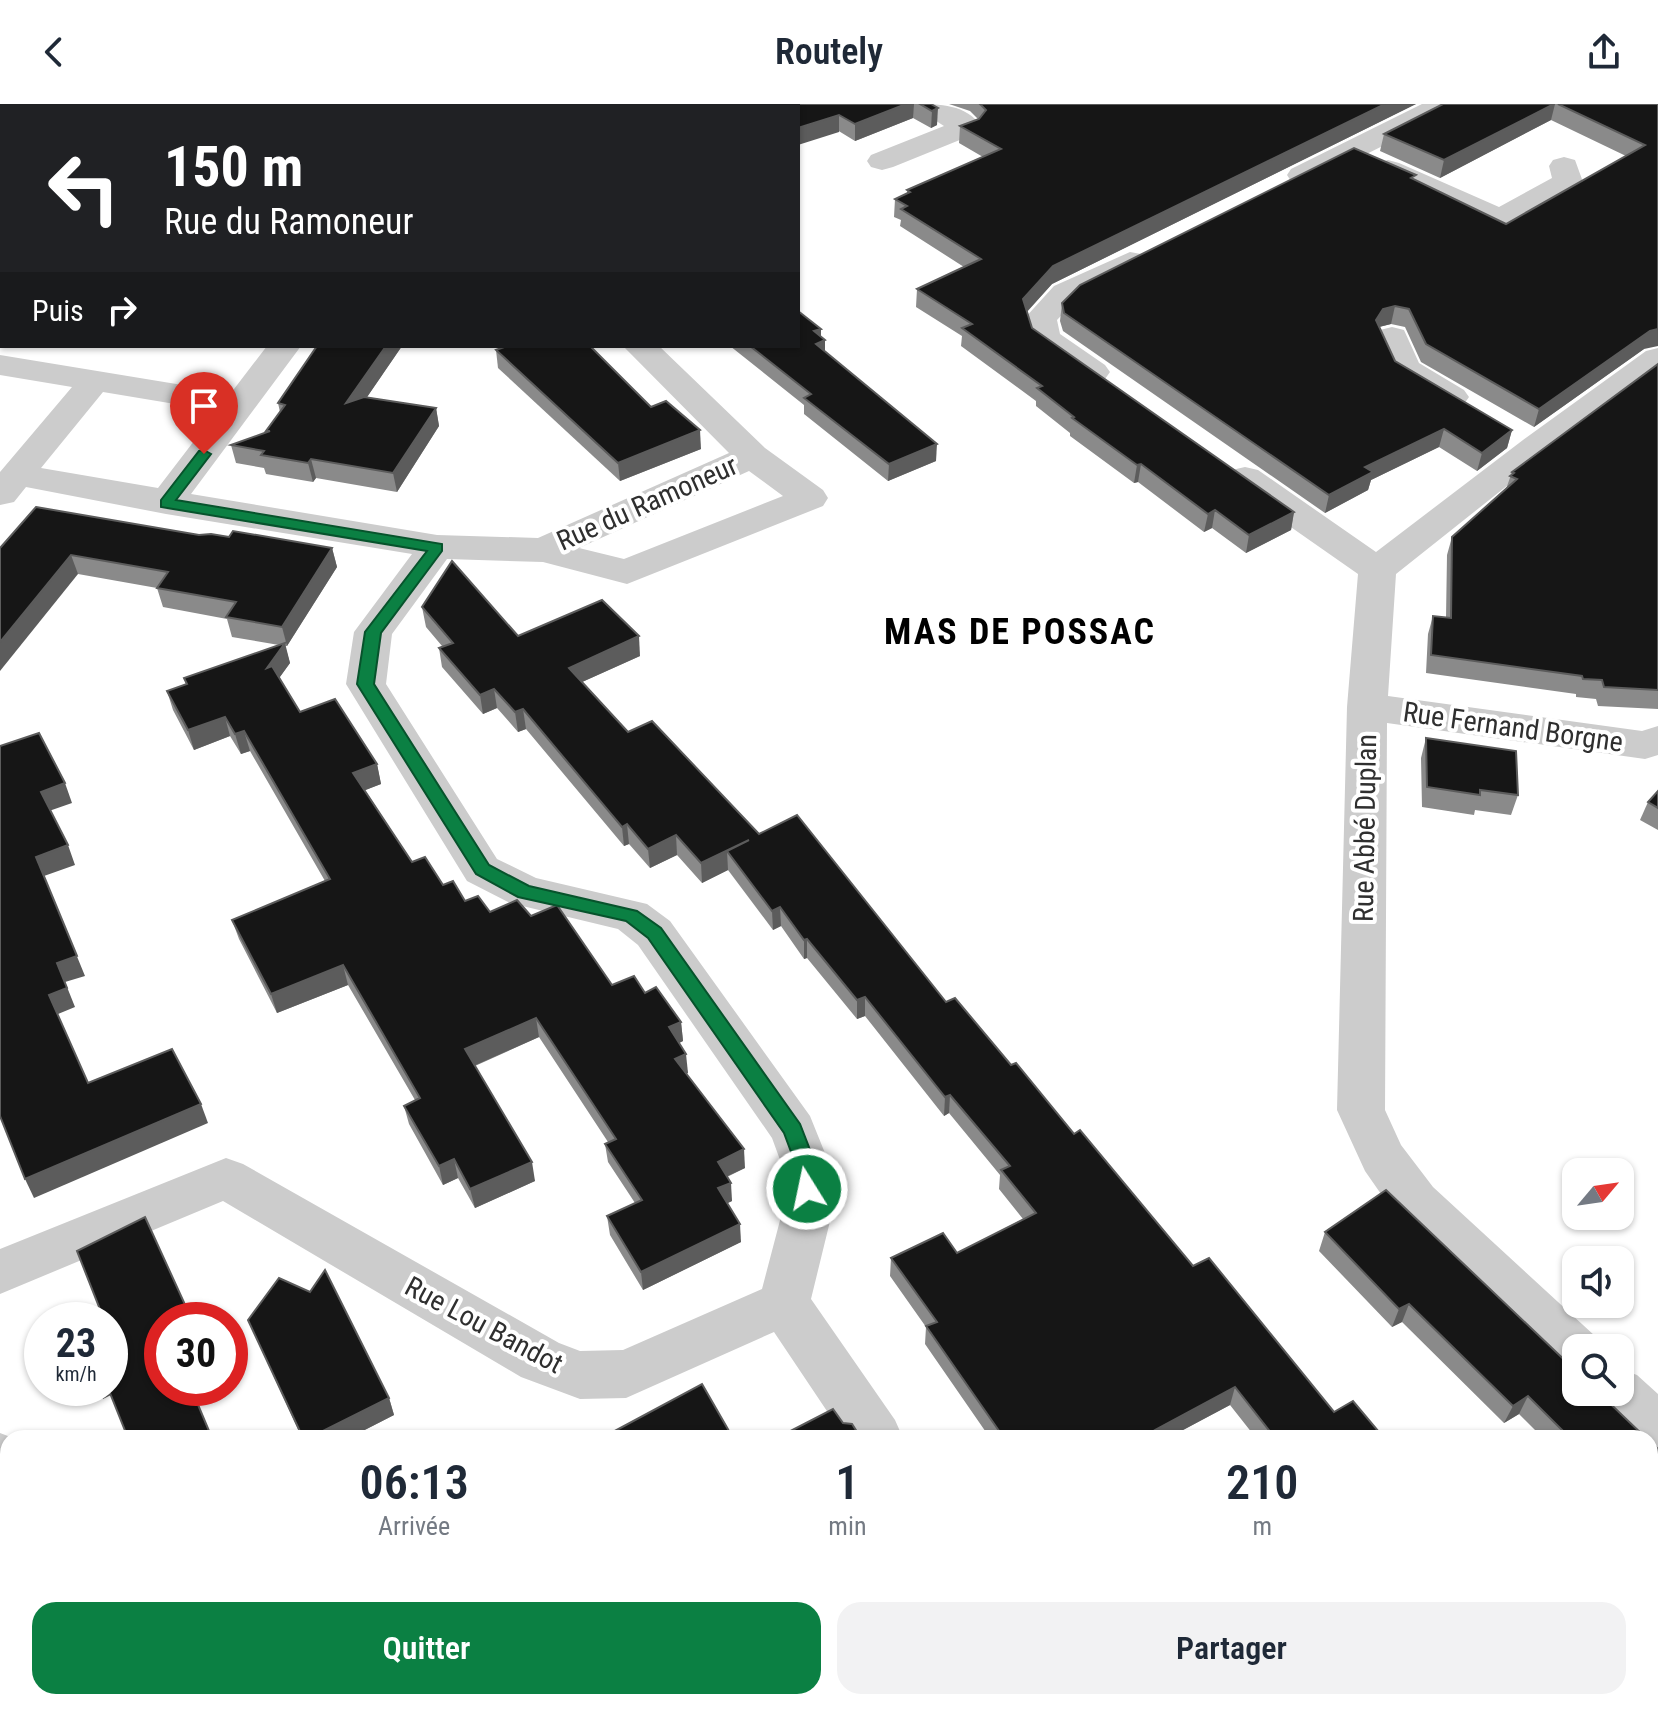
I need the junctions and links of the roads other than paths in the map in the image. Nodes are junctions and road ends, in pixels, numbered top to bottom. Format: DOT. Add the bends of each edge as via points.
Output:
graph roads {
  1 [pos="929,104"];
  2 [pos="1444,104"];
  3 [pos="1350,151"];
  4 [pos="882,161"];
  5 [pos="1564,166"];
  6 [pos="1278,187"];
  7 [pos="1164,244"];
  8 [pos="1392,337"];
  9 [pos="283,348"];
  10 [pos="642,348"];
  11 [pos="1658,358"];
  12 [pos="0,365"];
  13 [pos="94,382"];
  14 [pos="1641,389"];
  15 [pos="1122,392"];
  16 [pos="241,405"];
  17 [pos="1509,431"];
  18 [pos="752,456"];
  19 [pos="1224,463"];
  20 [pos="8,486"];
  21 [pos="166,503"];
  22 [pos="437,547"];
  23 [pos="543,550"];
  24 [pos="1377,570"];
  25 [pos="1367,707"];
  26 [pos="1658,740"];
  27 [pos="0,1272"];
  28 [pos="784,1303"];
  29 [pos="1562,1339"];
  30 [pos="1633,1406"];
  31 [pos="1658,1429"];
  32 [pos="871,1430"];
  1 -- 4 [label="street" via="967,127"];
  2 -- 3 [label="street"];
  3 -- 5 [label="street" via="1500,219 1568,182"];
  3 -- 6 [label="street"];
  7 -- 15 [label="street" via="1065,293 1040,319 1045,338"];
  8 -- 17 [label="street" via="1404,369"];
  9 -- 16 [label="street"];
  10 -- 18 [label="street, Rue du Ramoneur"];
  11 -- 14 [label="street"];
  12 -- 13 [label="street"];
  13 -- 16 [label="street"];
  13 -- 20 [label="street"];
  14 -- 17 [label="street"];
  16 -- 21 [label="street"];
  17 -- 24 [label="street"];
  18 -- 23 [label="street, Rue du Ramoneur"];
  18 -- 23 [label="street, Rue du Ramoneur" via="810,498 627,572"];
  19 -- 24 [label="street"];
  20 -- 21 [label="street, Rue du Ramoneur"];
  21 -- 22 [label="street, Rue du Ramoneur"];
  22 -- 23 [label="street, Rue du Ramoneur"];
  22 -- 28 [label="street" via="373,632 366,684 482,870 525,892 631,916 654,933 793,1130 807,1168 808,1209"];
  24 -- 25 [label="street, Rue Abbé Duplan"];
  25 -- 26 [label="street, Rue Fernand Borgne" via="1645,745"];
  25 -- 29 [label="street, Rue Abbé Duplan" via="1361,1110 1382,1157 1415,1202"];
  27 -- 28 [label="street, Rue Lou Bandot" via="226,1178 540,1360 580,1375 626,1374"];
  28 -- 32 [label="street"];
  30 -- 31 [label="street"];
}
